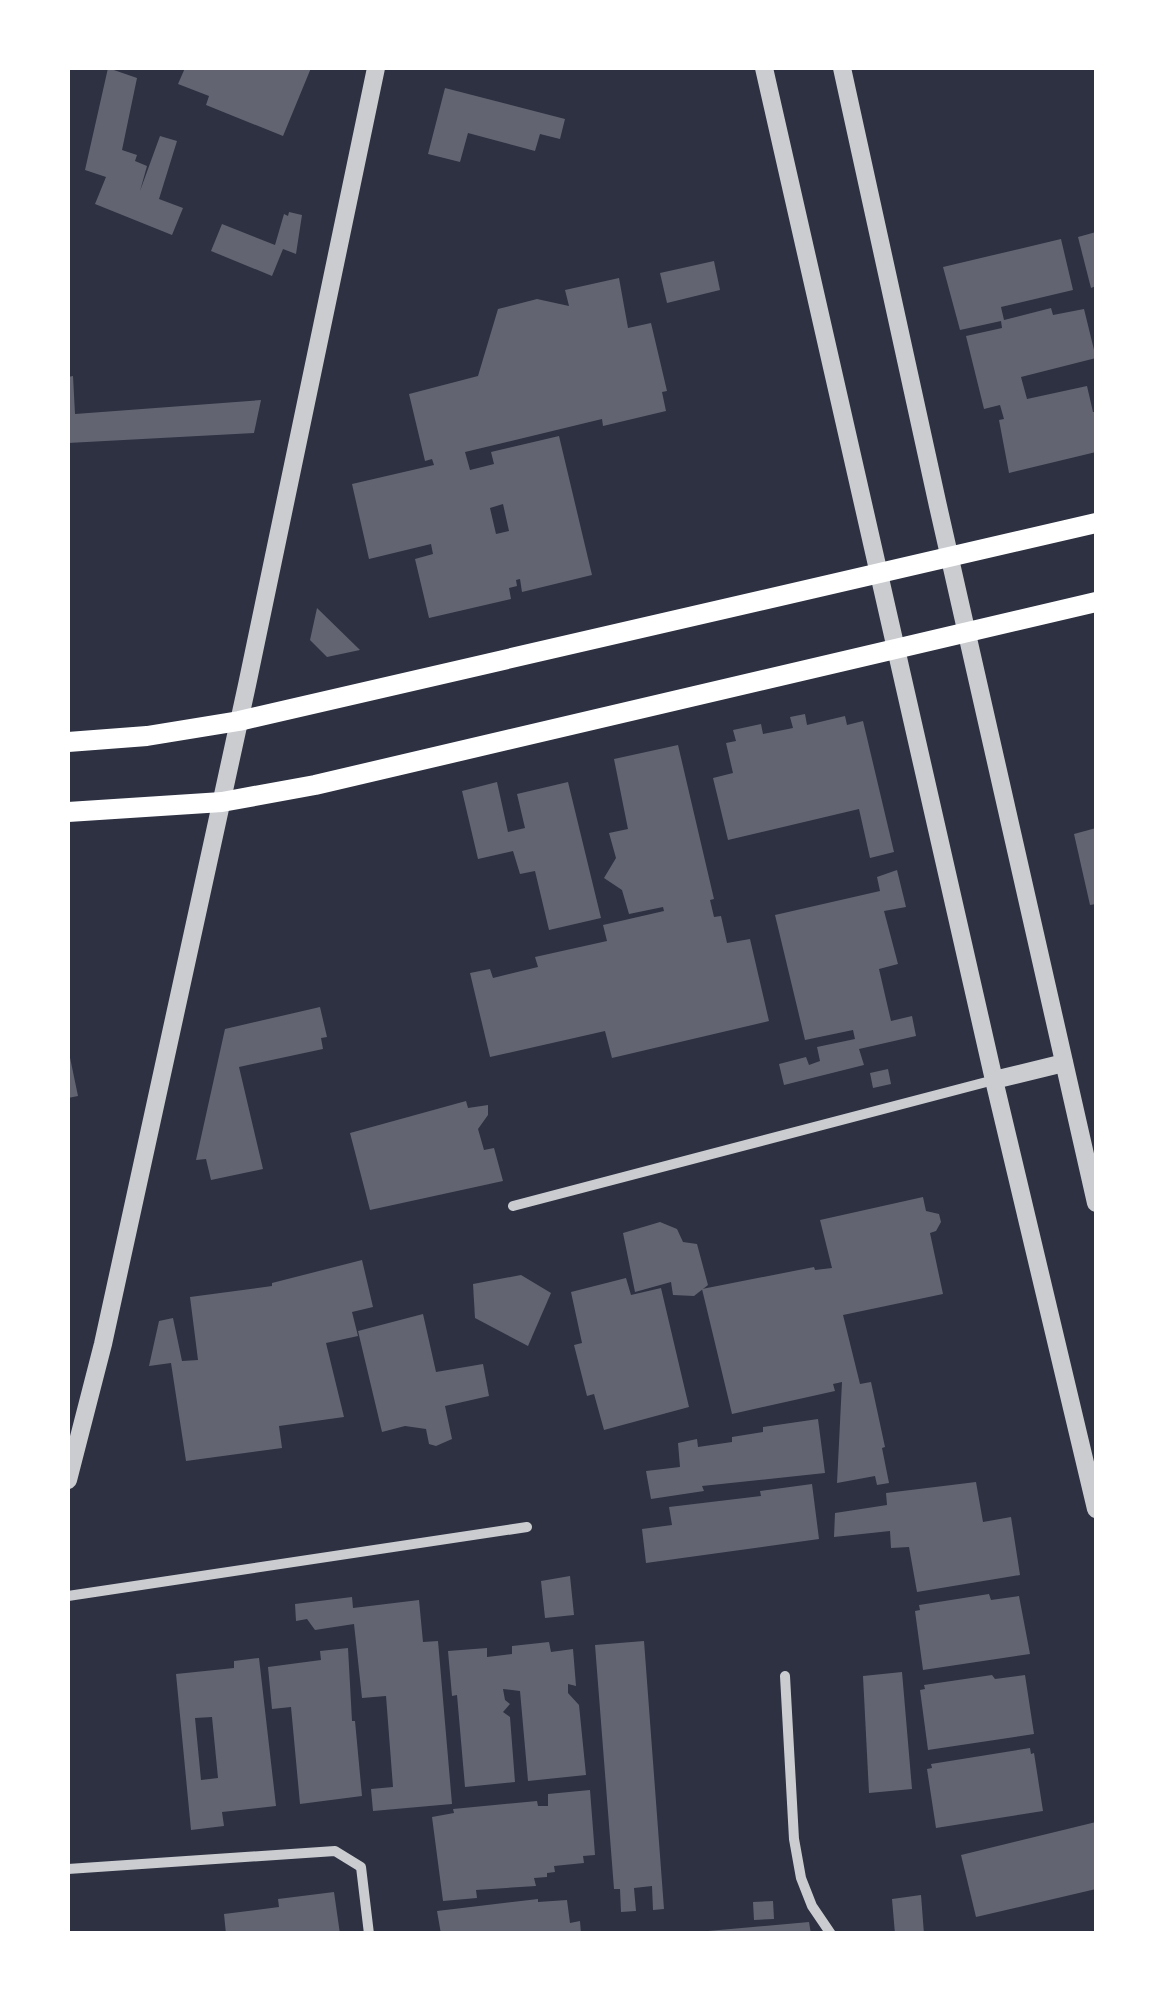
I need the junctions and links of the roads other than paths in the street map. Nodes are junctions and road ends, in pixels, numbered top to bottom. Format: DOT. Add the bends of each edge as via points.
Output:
graph roads {
  1 [pos="376,68"];
  2 [pos="764,68"];
  3 [pos="842,68"];
  4 [pos="1096,523"];
  5 [pos="950,557"];
  6 [pos="879,574"];
  7 [pos="1096,602"];
  8 [pos="966,632"];
  9 [pos="896,649"];
  10 [pos="239,721"];
  11 [pos="68,742"];
  12 [pos="222,802"];
  13 [pos="68,812"];
  14 [pos="1064,1063"];
  15 [pos="994,1080"];
  16 [pos="1096,1203"];
  17 [pos="513,1206"];
  18 [pos="68,1480"];
  19 [pos="1096,1509"];
  20 [pos="527,1528"];
  21 [pos="68,1596"];
  22 [pos="785,1676"];
  23 [pos="68,1869"];
  24 [pos="369,1934"];
  25 [pos="831,1934"];
  1 -- 10 [label="street"];
  2 -- 6 [label="street"];
  3 -- 5 [label="street"];
  4 -- 5 [label="main road"];
  5 -- 6 [label="main road"];
  5 -- 8 [label="street"];
  6 -- 9 [label="street"];
  6 -- 10 [label="main road"];
  7 -- 8 [label="main road"];
  8 -- 9 [label="main road"];
  8 -- 14 [label="street"];
  9 -- 12 [label="main road"];
  9 -- 15 [label="street"];
  10 -- 11 [label="main road"];
  10 -- 12 [label="street"];
  12 -- 13 [label="main road"];
  12 -- 18 [label="street"];
  14 -- 15 [label="street"];
  14 -- 16 [label="street"];
  15 -- 17 [label="street"];
  15 -- 19 [label="street"];
  20 -- 21 [label="street"];
  22 -- 25 [label="street" via="801,1878"];
  23 -- 24 [label="street" via="335,1850 361,1868"];
}
